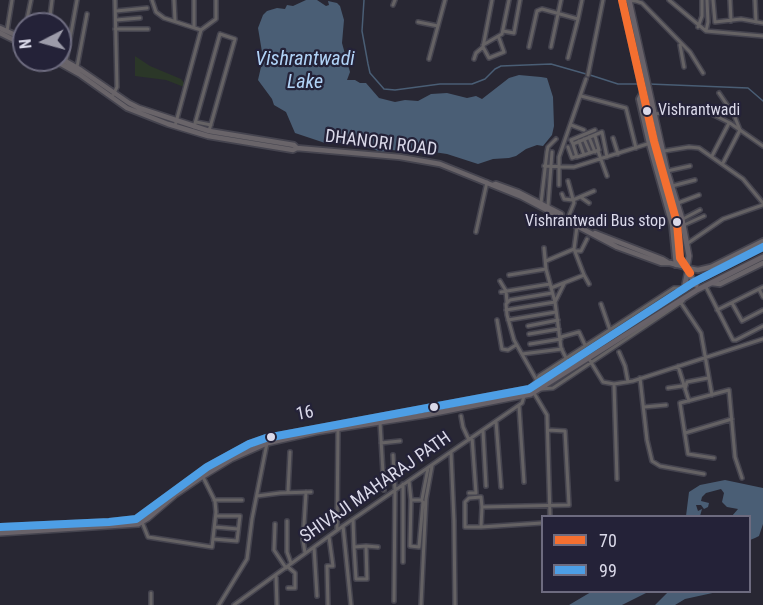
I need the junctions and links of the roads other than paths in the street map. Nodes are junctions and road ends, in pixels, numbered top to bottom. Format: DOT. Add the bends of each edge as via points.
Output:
graph roads {
  1 [pos="12,0"];
  2 [pos="77,0"];
  3 [pos="115,0"];
  4 [pos="152,0"];
  5 [pos="174,0"];
  6 [pos="194,0"];
  7 [pos="395,0"];
  8 [pos="445,0"];
  9 [pos="492,0"];
  10 [pos="509,0"];
  11 [pos="519,0"];
  12 [pos="561,0"];
  13 [pos="582,0"];
  14 [pos="603,0"];
  15 [pos="626,0"];
  16 [pos="669,0"];
  17 [pos="702,0"];
  18 [pos="707,0"];
  19 [pos="714,0"];
  20 [pos="730,0"];
  21 [pos="755,0"];
  22 [pos="215,1"];
  23 [pos="393,5"];
  24 [pos="147,8"];
  25 [pos="116,11"];
  26 [pos="87,14"];
  27 [pos="558,14"];
  28 [pos="140,18"];
  29 [pos="578,19"];
  30 [pos="116,20"];
  31 [pos="175,21"];
  32 [pos="731,21"];
  33 [pos="418,22"];
  34 [pos="756,22"];
  35 [pos="763,23"];
  36 [pos="438,26"];
  37 [pos="194,27"];
  38 [pos="698,27"];
  39 [pos="0,28"];
  40 [pos="72,28"];
  41 [pos="115,29"];
  42 [pos="148,29"];
  43 [pos="201,30"];
  44 [pos="7,31"];
  45 [pos="503,31"];
  46 [pos="706,32"];
  47 [pos="12,33"];
  48 [pos="763,36"];
  49 [pos="499,38"];
  50 [pos="680,43"];
  51 [pos="483,46"];
  52 [pos="529,47"];
  53 [pos="551,47"];
  54 [pos="474,58"];
  55 [pos="568,58"];
  56 [pos="429,59"];
  57 [pos="73,67"];
  58 [pos="684,67"];
  59 [pos="703,74"];
  60 [pos="588,75"];
  61 [pos="586,80"];
  62 [pos="645,89"];
  63 [pos="719,93"];
  64 [pos="114,95"];
  65 [pos="580,96"];
  66 [pos="655,114"];
  67 [pos="730,123"];
  68 [pos="176,124"];
  69 [pos="195,124"];
  70 [pos="571,125"];
  71 [pos="210,128"];
  72 [pos="584,130"];
  73 [pos="595,130"];
  74 [pos="740,130"];
  75 [pos="595,135"];
  76 [pos="589,137"];
  77 [pos="614,138"];
  78 [pos="556,139"];
  79 [pos="584,139"];
  80 [pos="579,141"];
  81 [pos="654,141"];
  82 [pos="573,144"];
  83 [pos="763,146"];
  84 [pos="568,147"];
  85 [pos="297,148"];
  86 [pos="636,148"];
  87 [pos="596,151"];
  88 [pos="552,152"];
  89 [pos="660,152"];
  90 [pos="590,153"];
  91 [pos="618,154"];
  92 [pos="581,156"];
  93 [pos="712,156"];
  94 [pos="607,158"];
  95 [pos="600,159"];
  96 [pos="723,163"];
  97 [pos="584,164"];
  98 [pos="690,165"];
  99 [pos="544,166"];
  100 [pos="550,167"];
  101 [pos="559,168"];
  102 [pos="667,171"];
  103 [pos="607,176"];
  104 [pos="695,180"];
  105 [pos="568,181"];
  106 [pos="487,182"];
  107 [pos="493,185"];
  108 [pos="559,185"];
  109 [pos="672,186"];
  110 [pos="594,191"];
  111 [pos="562,194"];
  112 [pos="699,195"];
  113 [pos="582,198"];
  114 [pos="573,200"];
  115 [pos="541,202"];
  116 [pos="589,203"];
  117 [pos="677,203"];
  118 [pos="763,204"];
  119 [pos="548,206"];
  120 [pos="700,210"];
  121 [pos="554,212"];
  122 [pos="704,216"];
  123 [pos="568,218"];
  124 [pos="683,222"];
  125 [pos="577,226"];
  126 [pos="476,232"];
  127 [pos="587,239"];
  128 [pos="763,241"];
  129 [pos="687,244"];
  130 [pos="763,247"];
  131 [pos="544,248"];
  132 [pos="674,248"];
  133 [pos="575,250"];
  134 [pos="763,257"];
  135 [pos="665,261"];
  136 [pos="546,262"];
  137 [pos="763,263"];
  138 [pos="676,265"];
  139 [pos="687,268"];
  140 [pos="546,269"];
  141 [pos="508,275"];
  142 [pos="584,275"];
  143 [pos="500,281"];
  144 [pos="694,282"];
  145 [pos="564,284"];
  146 [pos="588,284"];
  147 [pos="709,284"];
  148 [pos="551,286"];
  149 [pos="763,287"];
  150 [pos="684,288"];
  151 [pos="759,289"];
  152 [pos="697,290"];
  153 [pos="504,291"];
  154 [pos="552,293"];
  155 [pos="688,295"];
  156 [pos="763,297"];
  157 [pos="507,302"];
  158 [pos="555,302"];
  159 [pos="681,303"];
  160 [pos="732,303"];
  161 [pos="601,304"];
  162 [pos="506,310"];
  163 [pos="717,310"];
  164 [pos="763,310"];
  165 [pos="556,312"];
  166 [pos="497,320"];
  167 [pos="508,320"];
  168 [pos="558,320"];
  169 [pos="528,326"];
  170 [pos="763,326"];
  171 [pos="559,329"];
  172 [pos="610,330"];
  173 [pos="529,334"];
  174 [pos="561,338"];
  175 [pos="763,339"];
  176 [pos="530,344"];
  177 [pos="516,345"];
  178 [pos="562,349"];
  179 [pos="619,352"];
  180 [pos="522,354"];
  181 [pos="587,354"];
  182 [pos="705,357"];
  183 [pos="568,361"];
  184 [pos="678,366"];
  185 [pos="640,378"];
  186 [pos="709,378"];
  187 [pos="536,379"];
  188 [pos="628,382"];
  189 [pos="614,384"];
  190 [pos="682,386"];
  191 [pos="668,388"];
  192 [pos="533,390"];
  193 [pos="685,391"];
  194 [pos="524,394"];
  195 [pos="712,395"];
  196 [pos="505,397"];
  197 [pos="689,401"];
  198 [pos="519,405"];
  199 [pos="666,405"];
  200 [pos="643,408"];
  201 [pos="461,416"];
  202 [pos="732,419"];
  203 [pos="496,421"];
  204 [pos="380,422"];
  205 [pos="337,426"];
  206 [pos="483,430"];
  207 [pos="548,430"];
  208 [pos="685,433"];
  209 [pos="471,439"];
  210 [pos="266,440"];
  211 [pos="400,441"];
  212 [pos="381,443"];
  213 [pos="290,452"];
  214 [pos="451,452"];
  215 [pos="393,455"];
  216 [pos="714,458"];
  217 [pos="430,467"];
  218 [pos="704,474"];
  219 [pos="202,476"];
  220 [pos="742,478"];
  221 [pos="617,479"];
  222 [pos="409,481"];
  223 [pos="524,482"];
  224 [pos="403,484"];
  225 [pos="486,486"];
  226 [pos="501,487"];
  227 [pos="384,490"];
  228 [pos="395,490"];
  229 [pos="288,492"];
  230 [pos="306,492"];
  231 [pos="311,492"];
  232 [pos="469,493"];
  233 [pos="257,496"];
  234 [pos="214,500"];
  235 [pos="242,500"];
  236 [pos="411,500"];
  237 [pos="421,500"];
  238 [pos="550,506"];
  239 [pos="482,507"];
  240 [pos="550,515"];
  241 [pos="215,516"];
  242 [pos="353,519"];
  243 [pos="287,521"];
  244 [pos="139,522"];
  245 [pos="541,523"];
  246 [pos="275,524"];
  247 [pos="343,526"];
  248 [pos="0,527"];
  249 [pos="214,527"];
  250 [pos="481,527"];
  251 [pos="32,529"];
  252 [pos="238,529"];
  253 [pos="337,530"];
  254 [pos="0,533"];
  255 [pos="329,536"];
  256 [pos="213,538"];
  257 [pos="366,546"];
  258 [pos="314,547"];
  259 [pos="354,547"];
  260 [pos="378,547"];
  261 [pos="306,554"];
  262 [pos="403,562"];
  263 [pos="288,566"];
  264 [pos="276,575"];
  265 [pos="288,588"];
  266 [pos="151,593"];
  267 [pos="317,596"];
  268 [pos="394,601"];
  269 [pos="151,605"];
  270 [pos="219,605"];
  271 [pos="234,605"];
  272 [pos="277,605"];
  273 [pos="328,605"];
  274 [pos="351,605"];
  275 [pos="421,605"];
  276 [pos="455,605"];
  1 -- 44 [label="street"];
  2 -- 40 [label="street"];
  3 -- 25 [label="street"];
  4 -- 31 [label="street" via="156,12"];
  5 -- 31 [label="street"];
  6 -- 37 [label="street"];
  7 -- 23 [label="street"];
  8 -- 36 [label="street"];
  9 -- 51 [label="street"];
  10 -- 45 [label="street"];
  11 -- 45 [label="street" via="514,33"];
  12 -- 27 [label="street"];
  13 -- 29 [label="street"];
  14 -- 60 [label="street"];
  15 -- 50 [label="street" via="642,3"];
  15 -- 62 [label="main road"];
  16 -- 38 [label="street"];
  17 -- 38 [label="street"];
  18 -- 46 [label="street"];
  19 -- 32 [label="street" via="715,22"];
  20 -- 32 [label="street"];
  21 -- 34 [label="street"];
  22 -- 43 [label="street" via="216,19"];
  24 -- 25 [label="street"];
  25 -- 30 [label="street"];
  26 -- 57 [label="street"];
  27 -- 29 [label="street"];
  27 -- 52 [label="street" via="537,11"];
  27 -- 53 [label="street"];
  28 -- 30 [label="street"];
  29 -- 55 [label="street"];
  30 -- 41 [label="street"];
  31 -- 37 [label="street"];
  32 -- 34 [label="street"];
  33 -- 36 [label="street"];
  34 -- 35 [label="street"];
  36 -- 56 [label="street"];
  37 -- 43 [label="street"];
  38 -- 46 [label="street"];
  39 -- 44 [label="main road"];
  41 -- 42 [label="street"];
  41 -- 64 [label="street"];
  43 -- 68 [label="street"];
  44 -- 47 [label="main road"];
  45 -- 49 [label="street"];
  46 -- 48 [label="street"];
  49 -- 51 [label="street"];
  49 -- 51 [label="street" via="504,52 489,58"];
  50 -- 58 [label="street"];
  50 -- 59 [label="street"];
  51 -- 54 [label="street"];
  57 -- 64 [label="main road, DHANORI ROAD"];
  61 -- 65 [label="street"];
  62 -- 66 [label="main road"];
  62 -- 81 [label="main road"];
  63 -- 74 [label="street"];
  64 -- 68 [label="main road, DHANORI ROAD" via="136,110"];
  65 -- 70 [label="street"];
  65 -- 86 [label="street" via="626,108"];
  66 -- 67 [label="street" via="696,108"];
  66 -- 81 [label="main road"];
  67 -- 74 [label="street"];
  67 -- 93 [label="street"];
  68 -- 69 [label="main road, DHANORI ROAD"];
  68 -- 85 [label="main road, DHANORI ROAD" via="208,136"];
  69 -- 71 [label="main road, DHANORI ROAD"];
  69 -- 71 [label="street" via="220,34 235,39"];
  70 -- 72 [label="street"];
  70 -- 101 [label="street"];
  71 -- 85 [label="main road, DHANORI ROAD"];
  73 -- 82 [label="street" via="571,140"];
  74 -- 83 [label="street"];
  74 -- 96 [label="street"];
  75 -- 76 [label="street"];
  75 -- 87 [label="street"];
  75 -- 94 [label="street" via="602,132"];
  76 -- 79 [label="street"];
  76 -- 87 [label="street"];
  77 -- 91 [label="street"];
  78 -- 99 [label="street" via="548,147"];
  79 -- 80 [label="street"];
  79 -- 90 [label="street"];
  80 -- 82 [label="street"];
  80 -- 92 [label="street"];
  81 -- 86 [label="street"];
  81 -- 89 [label="main road"];
  81 -- 132 [label="main road"];
  82 -- 92 [label="street"];
  84 -- 92 [label="street" via="572,158"];
  85 -- 106 [label="main road, DHANORI ROAD" via="432,162"];
  86 -- 91 [label="street"];
  87 -- 90 [label="street"];
  87 -- 95 [label="street"];
  88 -- 100 [label="street"];
  89 -- 93 [label="street" via="695,147"];
  89 -- 102 [label="main road"];
  89 -- 139 [label="main road" via="677,223 680,258"];
  90 -- 92 [label="street"];
  91 -- 94 [label="street"];
  92 -- 97 [label="street"];
  93 -- 96 [label="street"];
  94 -- 95 [label="street"];
  95 -- 97 [label="street"];
  95 -- 103 [label="street"];
  96 -- 118 [label="street" via="743,179"];
  97 -- 101 [label="street"];
  98 -- 102 [label="street"];
  99 -- 100 [label="street"];
  99 -- 115 [label="street"];
  100 -- 101 [label="street"];
  100 -- 119 [label="street"];
  101 -- 108 [label="street"];
  102 -- 109 [label="main road"];
  104 -- 109 [label="street"];
  105 -- 114 [label="street"];
  106 -- 107 [label="main road, DHANORI ROAD"];
  106 -- 126 [label="street"];
  107 -- 115 [label="main road"];
  107 -- 121 [label="main road"];
  109 -- 117 [label="main road"];
  110 -- 113 [label="street"];
  111 -- 114 [label="street" via="564,199"];
  112 -- 117 [label="street"];
  113 -- 114 [label="street"];
  113 -- 116 [label="street"];
  114 -- 123 [label="street"];
  115 -- 119 [label="main road"];
  117 -- 124 [label="main road"];
  118 -- 129 [label="street" via="717,222"];
  119 -- 121 [label="main road"];
  120 -- 124 [label="street"];
  121 -- 123 [label="main road"];
  121 -- 125 [label="main road"];
  122 -- 124 [label="street"];
  123 -- 135 [label="main road"];
  124 -- 129 [label="main road"];
  125 -- 133 [label="street"];
  125 -- 135 [label="main road" via="617,247 661,263"];
  127 -- 133 [label="street" via="583,249"];
  128 -- 139 [label="main road" via="705,269"];
  129 -- 139 [label="main road"];
  130 -- 144 [label="main road"];
  131 -- 136 [label="street"];
  132 -- 135 [label="main road"];
  132 -- 138 [label="main road"];
  133 -- 136 [label="street"];
  133 -- 142 [label="street"];
  134 -- 147 [label="main road"];
  135 -- 138 [label="main road"];
  136 -- 140 [label="street"];
  137 -- 147 [label="main road" via="720,284"];
  138 -- 139 [label="main road"];
  139 -- 144 [label="main road"];
  139 -- 150 [label="main road"];
  140 -- 141 [label="street"];
  140 -- 148 [label="street"];
  142 -- 145 [label="street"];
  142 -- 146 [label="street"];
  143 -- 153 [label="street"];
  144 -- 150 [label="main road"];
  144 -- 152 [label="main road"];
  145 -- 148 [label="street"];
  145 -- 158 [label="street"];
  147 -- 152 [label="main road"];
  147 -- 163 [label="street"];
  148 -- 153 [label="street"];
  148 -- 154 [label="street"];
  149 -- 151 [label="street"];
  150 -- 172 [label="street" via="674,288"];
  150 -- 181 [label="main road"];
  151 -- 156 [label="street"];
  151 -- 160 [label="street"];
  152 -- 155 [label="main road"];
  153 -- 157 [label="street"];
  154 -- 157 [label="street"];
  154 -- 158 [label="street"];
  155 -- 159 [label="street"];
  155 -- 181 [label="main road"];
  157 -- 162 [label="street"];
  158 -- 162 [label="street"];
  158 -- 165 [label="street"];
  159 -- 181 [label="street"];
  159 -- 182 [label="street" via="698,327"];
  160 -- 163 [label="street"];
  160 -- 164 [label="street" via="742,321"];
  161 -- 172 [label="street"];
  162 -- 167 [label="street"];
  163 -- 170 [label="street" via="735,340"];
  165 -- 167 [label="street"];
  165 -- 168 [label="street"];
  166 -- 177 [label="street" via="502,349"];
  167 -- 177 [label="street"];
  168 -- 169 [label="street"];
  168 -- 171 [label="street"];
  171 -- 173 [label="street"];
  171 -- 174 [label="street"];
  172 -- 181 [label="street"];
  174 -- 176 [label="street"];
  174 -- 178 [label="street"];
  174 -- 181 [label="street" via="579,332"];
  175 -- 182 [label="street"];
  177 -- 180 [label="street"];
  178 -- 180 [label="street"];
  178 -- 183 [label="street"];
  179 -- 188 [label="street"];
  180 -- 187 [label="street"];
  181 -- 183 [label="main road, 16"];
  181 -- 189 [label="street" via="603,382"];
  181 -- 192 [label="main road" via="541,389"];
  182 -- 184 [label="street"];
  182 -- 186 [label="street"];
  183 -- 187 [label="street"];
  183 -- 192 [label="main road, 16"];
  184 -- 185 [label="street"];
  184 -- 190 [label="street"];
  185 -- 188 [label="street"];
  185 -- 200 [label="street"];
  186 -- 193 [label="street" via="687,382"];
  186 -- 195 [label="street"];
  187 -- 192 [label="street"];
  188 -- 189 [label="street"];
  189 -- 221 [label="street"];
  190 -- 191 [label="street"];
  190 -- 193 [label="street"];
  192 -- 194 [label="main road, 16"];
  192 -- 207 [label="street" via="547,415"];
  193 -- 197 [label="street"];
  194 -- 196 [label="main road, 16"];
  194 -- 198 [label="street, SHIVAJI MAHARAJ PATH"];
  195 -- 197 [label="street"];
  195 -- 202 [label="street" via="729,390"];
  196 -- 204 [label="main road"];
  196 -- 205 [label="main road, 16"];
  197 -- 208 [label="street" via="680,403"];
  198 -- 203 [label="street, SHIVAJI MAHARAJ PATH"];
  198 -- 223 [label="street"];
  199 -- 200 [label="street"];
  200 -- 218 [label="street" via="652,461"];
  201 -- 209 [label="street"];
  202 -- 208 [label="street"];
  202 -- 220 [label="street" via="735,456"];
  203 -- 206 [label="street, SHIVAJI MAHARAJ PATH"];
  203 -- 226 [label="street"];
  204 -- 205 [label="main road"];
  204 -- 212 [label="street"];
  205 -- 210 [label="main road, 16"];
  205 -- 253 [label="street"];
  206 -- 209 [label="street, SHIVAJI MAHARAJ PATH"];
  206 -- 225 [label="street"];
  207 -- 238 [label="street"];
  207 -- 238 [label="street" via="566,431 569,503"];
  208 -- 216 [label="street" via="688,454"];
  209 -- 214 [label="street, SHIVAJI MAHARAJ PATH"];
  209 -- 232 [label="street" via="476,493"];
  210 -- 219 [label="main road"];
  210 -- 233 [label="street"];
  210 -- 244 [label="main road, 16" via="249,444 207,467"];
  211 -- 212 [label="street"];
  212 -- 227 [label="street"];
  213 -- 229 [label="street"];
  214 -- 217 [label="street, SHIVAJI MAHARAJ PATH"];
  214 -- 276 [label="street"];
  215 -- 228 [label="street"];
  217 -- 222 [label="street, SHIVAJI MAHARAJ PATH"];
  217 -- 237 [label="street"];
  217 -- 275 [label="street"];
  219 -- 234 [label="street"];
  219 -- 244 [label="main road"];
  222 -- 224 [label="street, SHIVAJI MAHARAJ PATH"];
  222 -- 236 [label="street"];
  224 -- 228 [label="street, SHIVAJI MAHARAJ PATH"];
  224 -- 262 [label="street"];
  228 -- 242 [label="street, SHIVAJI MAHARAJ PATH"];
  228 -- 268 [label="street"];
  229 -- 230 [label="street"];
  229 -- 233 [label="street"];
  230 -- 231 [label="street"];
  230 -- 261 [label="street"];
  233 -- 270 [label="street" via="247,559"];
  234 -- 235 [label="street"];
  234 -- 241 [label="street"];
  236 -- 237 [label="street"];
  236 -- 237 [label="street" via="410,546 416,548 420,545"];
  238 -- 239 [label="street"];
  238 -- 240 [label="street"];
  239 -- 250 [label="street"];
  239 -- 250 [label="street" via="481,497 465,502 465,526"];
  241 -- 249 [label="street"];
  241 -- 252 [label="street" via="240,516"];
  242 -- 247 [label="street, SHIVAJI MAHARAJ PATH"];
  242 -- 259 [label="street"];
  243 -- 263 [label="street"];
  244 -- 251 [label="main road"];
  244 -- 256 [label="street" via="148,537 212,547"];
  245 -- 250 [label="street"];
  246 -- 263 [label="street" via="274,550"];
  247 -- 253 [label="street, SHIVAJI MAHARAJ PATH"];
  247 -- 274 [label="street"];
  248 -- 251 [label="main road"];
  249 -- 252 [label="street"];
  249 -- 256 [label="street"];
  251 -- 254 [label="main road"];
  252 -- 256 [label="street" via="237,541"];
  253 -- 255 [label="street, SHIVAJI MAHARAJ PATH"];
  255 -- 258 [label="street, SHIVAJI MAHARAJ PATH"];
  255 -- 273 [label="street" via="333,566 327,566"];
  257 -- 259 [label="street"];
  257 -- 259 [label="street" via="367,579 356,579"];
  257 -- 260 [label="street"];
  258 -- 261 [label="street, SHIVAJI MAHARAJ PATH"];
  258 -- 267 [label="street"];
  261 -- 263 [label="street, SHIVAJI MAHARAJ PATH"];
  263 -- 264 [label="street, SHIVAJI MAHARAJ PATH"];
  263 -- 265 [label="street" via="295,573 295,588"];
  264 -- 271 [label="street, SHIVAJI MAHARAJ PATH"];
  264 -- 272 [label="street"];
  266 -- 269 [label="street"];
}
